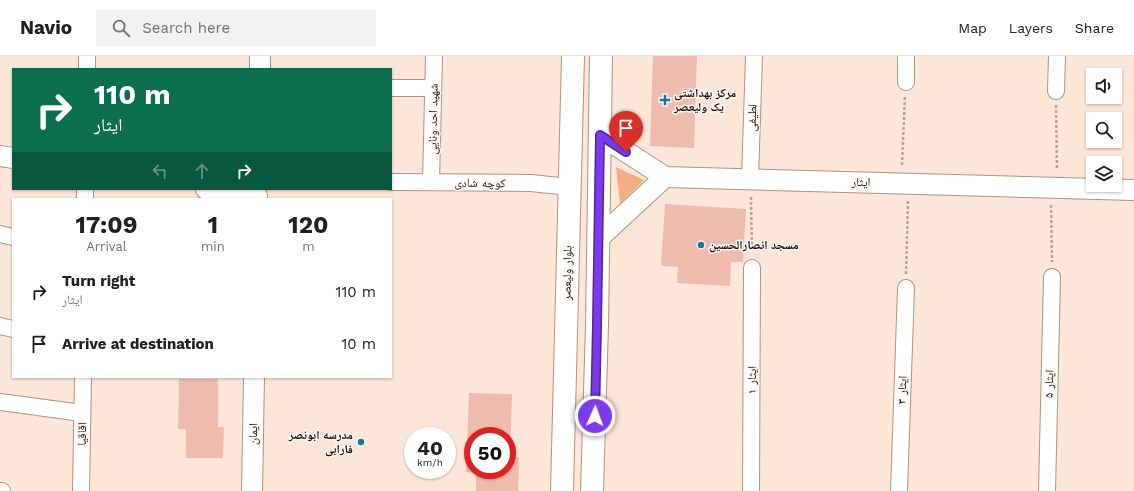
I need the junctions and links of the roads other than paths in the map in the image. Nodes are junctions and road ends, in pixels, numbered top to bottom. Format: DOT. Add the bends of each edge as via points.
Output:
graph roads {
  1 [pos="87,56"];
  2 [pos="260,56"];
  3 [pos="434,56"];
  4 [pos="573,56"];
  5 [pos="600,56"];
  6 [pos="754,56"];
  7 [pos="906,56"];
  8 [pos="1057,56"];
  9 [pos="87,68"];
  10 [pos="260,68"];
  11 [pos="906,82"];
  12 [pos="392,88"];
  13 [pos="433,88"];
  14 [pos="1056,91"];
  15 [pos="600,135"];
  16 [pos="0,156"];
  17 [pos="12,158"];
  18 [pos="665,177"];
  19 [pos="750,180"];
  20 [pos="392,182"];
  21 [pos="431,182"];
  22 [pos="569,187"];
  23 [pos="215,190"];
  24 [pos="1134,190"];
  25 [pos="258,195"];
  26 [pos="0,234"];
  27 [pos="12,237"];
  28 [pos="599,238"];
  29 [pos="752,268"];
  30 [pos="1052,277"];
  31 [pos="906,288"];
  32 [pos="0,326"];
  33 [pos="12,329"];
  34 [pos="83,378"];
  35 [pos="254,378"];
  36 [pos="0,402"];
  37 [pos="82,413"];
  38 [pos="81,491"];
  39 [pos="252,491"];
  40 [pos="562,491"];
  41 [pos="592,491"];
  42 [pos="751,491"];
  43 [pos="899,491"];
  44 [pos="1047,491"];
  1 -- 9 [label="street"];
  2 -- 10 [label="street"];
  3 -- 13 [label="street, شهید احد ونایی"];
  4 -- 22 [label="main road, بلوار ولیعصر"];
  5 -- 15 [label="main road"];
  6 -- 19 [label="street, لطیفی"];
  7 -- 11 [label="street"];
  8 -- 14 [label="street"];
  12 -- 13 [label="street"];
  13 -- 21 [label="street, شهید احد ونایی"];
  15 -- 18 [label="street"];
  15 -- 28 [label="main road"];
  16 -- 17 [label="street"];
  18 -- 19 [label="street, ایثار"];
  18 -- 28 [label="street"];
  19 -- 24 [label="street, ایثار"];
  20 -- 21 [label="street, کوچه شادی"];
  21 -- 22 [label="street, کوچه شادی" via="531,183"];
  22 -- 40 [label="main road, بلوار ولیعصر"];
  23 -- 25 [label="street"];
  26 -- 27 [label="street"];
  28 -- 41 [label="main road"];
  29 -- 42 [label="street, ایثار ۱"];
  30 -- 44 [label="street, ایثار ۵"];
  31 -- 43 [label="street, ایثار ۳"];
  32 -- 33 [label="street"];
  34 -- 37 [label="street, اقاقیا"];
  35 -- 39 [label="street, ایمان"];
  36 -- 37 [label="street"];
  37 -- 38 [label="street, اقاقیا"];
}
